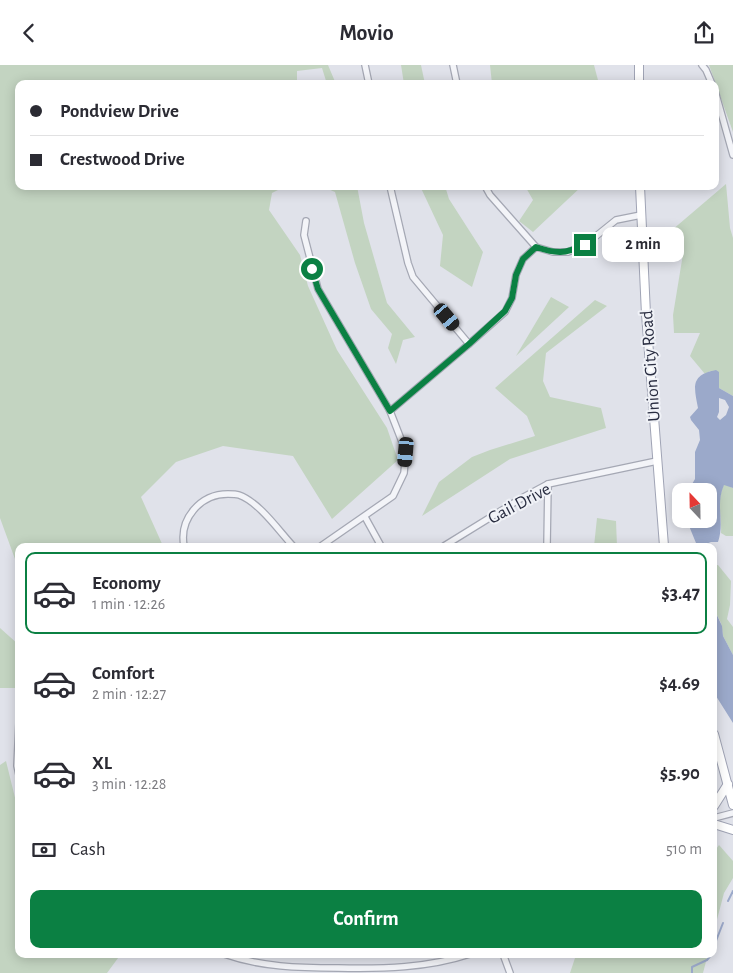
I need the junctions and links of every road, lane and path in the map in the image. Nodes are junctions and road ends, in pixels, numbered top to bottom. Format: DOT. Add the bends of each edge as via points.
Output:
graph roads {
  1 [pos="365,65"];
  2 [pos="453,65"];
  3 [pos="639,65"];
  4 [pos="702,65"];
  5 [pos="368,80"];
  6 [pos="456,80"];
  7 [pos="639,80"];
  8 [pos="710,80"];
  9 [pos="719,105"];
  10 [pos="733,155"];
  11 [pos="391,190"];
  12 [pos="487,190"];
  13 [pos="640,190"];
  14 [pos="641,215"];
  15 [pos="306,221"];
  16 [pos="536,247"];
  17 [pos="469,344"];
  18 [pos="390,411"];
  19 [pos="657,461"];
  20 [pos="548,484"];
  21 [pos="365,517"];
  22 [pos="184,543"];
  23 [pos="290,543"];
  24 [pos="326,543"];
  25 [pos="379,543"];
  26 [pos="449,543"];
  27 [pos="547,543"];
  28 [pos="664,543"];
  29 [pos="717,744"];
  30 [pos="728,784"];
  31 [pos="732,795"];
  32 [pos="717,802"];
  33 [pos="733,805"];
  34 [pos="733,813"];
  35 [pos="717,817"];
  36 [pos="717,825"];
  37 [pos="733,830"];
  38 [pos="238,958"];
  39 [pos="454,958"];
  40 [pos="504,958"];
  41 [pos="279,970"];
  42 [pos="510,973"];
  1 -- 5 [label="street"];
  2 -- 6 [label="street"];
  3 -- 7 [label="main road"];
  4 -- 8 [label="street"];
  9 -- 10 [label="street"];
  11 -- 17 [label="street" via="413,277"];
  12 -- 16 [label="street"];
  13 -- 14 [label="main road, Union City Road"];
  14 -- 16 [label="street" via="616,220 585,245 568,252 552,253"];
  14 -- 19 [label="main road, Union City Road"];
  15 -- 18 [label="street" via="304,235 318,289"];
  16 -- 17 [label="street" via="523,259 505,311"];
  17 -- 18 [label="street"];
  18 -- 21 [label="street" via="406,452 404,473 393,496"];
  19 -- 20 [label="street, Gail Drive"];
  19 -- 28 [label="main road, Union City Road"];
  20 -- 26 [label="street, Gail Drive"];
  20 -- 27 [label="street"];
  21 -- 24 [label="street"];
  21 -- 25 [label="street"];
  22 -- 23 [label="street" via="185,522 194,509 206,498 223,494 239,495 251,502"];
  29 -- 30 [label="main road"];
  30 -- 31 [label="main road"];
  30 -- 32 [label="main road"];
  31 -- 33 [label="main road"];
  34 -- 35 [label="street"];
  36 -- 37 [label="main road"];
  38 -- 41 [label="street"];
  39 -- 41 [label="street" via="398,967"];
  40 -- 42 [label="street"];
}
